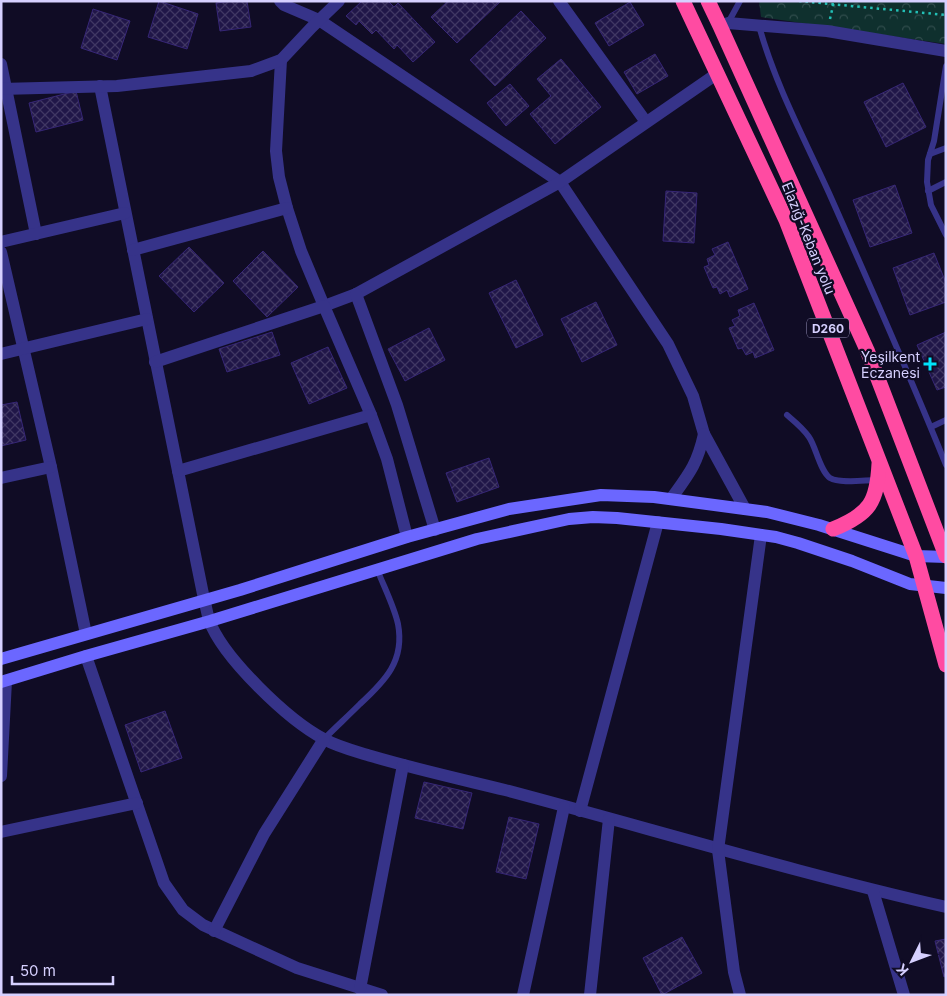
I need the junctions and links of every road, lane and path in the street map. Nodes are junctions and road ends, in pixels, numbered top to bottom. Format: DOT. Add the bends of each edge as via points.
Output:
graph roads {
  1 [pos="280,1"];
  2 [pos="339,1"];
  3 [pos="559,1"];
  4 [pos="683,1"];
  5 [pos="708,1"];
  6 [pos="740,1"];
  7 [pos="800,1"];
  8 [pos="834,3"];
  9 [pos="946,15"];
  10 [pos="319,20"];
  11 [pos="724,24"];
  12 [pos="759,26"];
  13 [pos="827,31"];
  14 [pos="946,52"];
  15 [pos="281,60"];
  16 [pos="1,64"];
  17 [pos="946,66"];
  18 [pos="718,73"];
  19 [pos="100,86"];
  20 [pos="4,88"];
  21 [pos="646,122"];
  22 [pos="946,148"];
  23 [pos="930,154"];
  24 [pos="560,182"];
  25 [pos="946,182"];
  26 [pos="928,191"];
  27 [pos="287,208"];
  28 [pos="125,213"];
  29 [pos="36,234"];
  30 [pos="946,235"];
  31 [pos="1,242"];
  32 [pos="133,250"];
  33 [pos="1,252"];
  34 [pos="356,294"];
  35 [pos="324,306"];
  36 [pos="147,319"];
  37 [pos="23,348"];
  38 [pos="1,354"];
  39 [pos="156,362"];
  40 [pos="372,415"];
  41 [pos="786,415"];
  42 [pos="946,420"];
  43 [pos="931,426"];
  44 [pos="704,434"];
  45 [pos="879,460"];
  46 [pos="946,465"];
  47 [pos="51,467"];
  48 [pos="178,471"];
  49 [pos="1,478"];
  50 [pos="878,480"];
  51 [pos="671,499"];
  52 [pos="745,509"];
  53 [pos="658,522"];
  54 [pos="833,529"];
  55 [pos="435,530"];
  56 [pos="761,535"];
  57 [pos="407,537"];
  58 [pos="916,556"];
  59 [pos="946,556"];
  60 [pos="377,569"];
  61 [pos="924,586"];
  62 [pos="946,588"];
  63 [pos="204,599"];
  64 [pos="210,621"];
  65 [pos="86,634"];
  66 [pos="86,656"];
  67 [pos="1,659"];
  68 [pos="946,665"];
  69 [pos="3,682"];
  70 [pos="324,739"];
  71 [pos="402,765"];
  72 [pos="1,776"];
  73 [pos="137,803"];
  74 [pos="564,807"];
  75 [pos="580,812"];
  76 [pos="609,819"];
  77 [pos="1,832"];
  78 [pos="718,850"];
  79 [pos="873,890"];
  80 [pos="946,907"];
  81 [pos="214,931"];
  82 [pos="360,988"];
  83 [pos="382,995"];
  84 [pos="523,995"];
  85 [pos="590,995"];
  86 [pos="740,995"];
  87 [pos="904,995"];
  1 -- 10 [label="street"];
  2 -- 10 [label="street"];
  3 -- 21 [label="street"];
  4 -- 18 [label="highway, Elazığ-Keban yolu / D260"];
  5 -- 11 [label="highway, Elazığ-Keban yolu / D260"];
  6 -- 11 [label="lane"];
  7 -- 8 [label="path"];
  8 -- 9 [label="path"];
  8 -- 13 [label="path"];
  10 -- 15 [label="street"];
  10 -- 24 [label="street"];
  11 -- 12 [label="street"];
  11 -- 59 [label="highway, Elazığ-Keban yolu / D260" via="867,350"];
  12 -- 13 [label="street"];
  12 -- 43 [label="lane" via="778,82"];
  13 -- 14 [label="street"];
  15 -- 19 [label="street" via="251,71"];
  15 -- 27 [label="street" via="276,151"];
  16 -- 20 [label="street"];
  17 -- 23 [label="lane"];
  18 -- 21 [label="street"];
  18 -- 45 [label="highway, Elazığ-Keban yolu / D260" via="786,220"];
  19 -- 20 [label="street"];
  19 -- 28 [label="street"];
  20 -- 29 [label="street"];
  21 -- 24 [label="street"];
  22 -- 23 [label="lane"];
  23 -- 26 [label="lane"];
  24 -- 34 [label="street"];
  24 -- 44 [label="street" via="668,344 693,396"];
  25 -- 26 [label="lane"];
  26 -- 30 [label="lane" via="931,205"];
  27 -- 32 [label="street"];
  27 -- 35 [label="street"];
  28 -- 29 [label="street"];
  28 -- 32 [label="street"];
  29 -- 31 [label="street"];
  32 -- 36 [label="street"];
  33 -- 37 [label="street"];
  34 -- 35 [label="street"];
  34 -- 55 [label="street" via="397,405"];
  35 -- 39 [label="street"];
  35 -- 40 [label="street"];
  36 -- 37 [label="street"];
  36 -- 39 [label="street"];
  37 -- 38 [label="street"];
  37 -- 47 [label="street"];
  39 -- 48 [label="street"];
  40 -- 48 [label="street"];
  40 -- 57 [label="street"];
  41 -- 50 [label="lane" via="809,437 830,478"];
  42 -- 43 [label="lane"];
  43 -- 46 [label="lane"];
  44 -- 51 [label="street" via="692,471"];
  44 -- 52 [label="street"];
  45 -- 50 [label="highway"];
  45 -- 58 [label="highway, Elazığ-Keban yolu / D260"];
  47 -- 49 [label="street"];
  47 -- 65 [label="street"];
  48 -- 63 [label="street"];
  50 -- 54 [label="highway" via="875,494 864,512 855,520"];
  51 -- 52 [label="main road"];
  51 -- 55 [label="main road" via="601,495 509,509"];
  52 -- 54 [label="main road"];
  53 -- 56 [label="main road"];
  53 -- 60 [label="main road" via="593,517 544,523"];
  53 -- 75 [label="street"];
  54 -- 58 [label="main road"];
  55 -- 57 [label="main road"];
  56 -- 61 [label="main road" via="798,543 910,584"];
  56 -- 78 [label="street"];
  57 -- 63 [label="main road"];
  58 -- 59 [label="main road"];
  58 -- 61 [label="highway, Elazığ-Keban yolu / D260"];
  60 -- 64 [label="main road"];
  60 -- 70 [label="lane" via="397,622 397,656 382,683"];
  61 -- 62 [label="main road"];
  61 -- 68 [label="highway, Elazığ-Keban yolu / D260"];
  63 -- 64 [label="street"];
  63 -- 65 [label="main road"];
  64 -- 66 [label="main road"];
  64 -- 70 [label="street" via="224,645 261,688 294,719"];
  65 -- 67 [label="main road"];
  66 -- 69 [label="main road"];
  66 -- 73 [label="street"];
  69 -- 72 [label="street"];
  70 -- 71 [label="street"];
  70 -- 81 [label="street" via="264,834"];
  71 -- 74 [label="street"];
  71 -- 82 [label="street"];
  73 -- 77 [label="street"];
  73 -- 81 [label="street" via="170,893 192,918"];
  74 -- 75 [label="street"];
  74 -- 84 [label="street"];
  75 -- 76 [label="street"];
  76 -- 78 [label="street"];
  76 -- 85 [label="street"];
  78 -- 79 [label="street"];
  78 -- 86 [label="street"];
  79 -- 80 [label="street"];
  79 -- 87 [label="street"];
  81 -- 82 [label="street" via="297,968"];
  82 -- 83 [label="street"];
}
